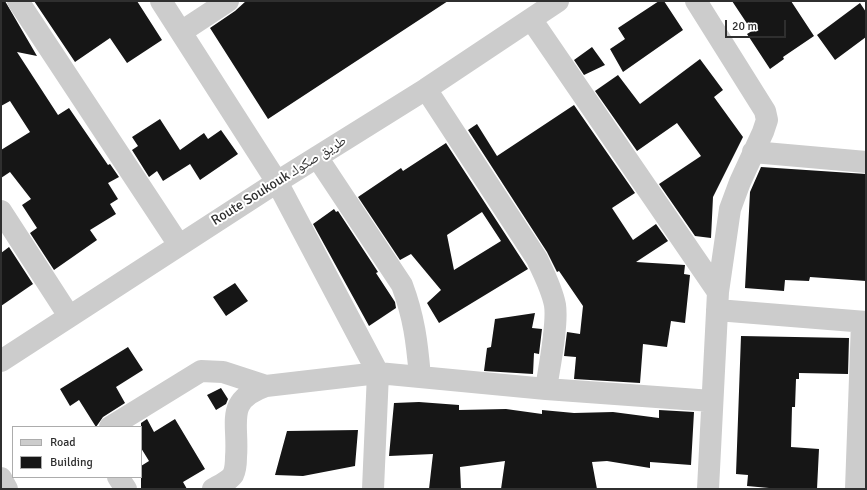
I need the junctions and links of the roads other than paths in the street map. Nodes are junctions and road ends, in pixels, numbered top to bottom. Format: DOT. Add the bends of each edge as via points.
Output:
graph roads {
  1 [pos="18,1"];
  2 [pos="162,1"];
  3 [pos="228,1"];
  4 [pos="558,1"];
  5 [pos="696,1"];
  6 [pos="531,19"];
  7 [pos="181,32"];
  8 [pos="426,89"];
  9 [pos="753,152"];
  10 [pos="317,157"];
  11 [pos="866,162"];
  12 [pos="277,182"];
  13 [pos="1,210"];
  14 [pos="178,245"];
  15 [pos="717,301"];
  16 [pos="69,316"];
  17 [pos="864,322"];
  18 [pos="1,361"];
  19 [pos="378,373"];
  20 [pos="420,377"];
  21 [pos="266,386"];
  22 [pos="546,389"];
  23 [pos="712,401"];
  24 [pos="112,426"];
  25 [pos="1,478"];
  26 [pos="119,478"];
  27 [pos="8,489"];
  28 [pos="126,489"];
  29 [pos="213,489"];
  30 [pos="373,489"];
  31 [pos="708,489"];
  32 [pos="856,489"];
  1 -- 14 [label="street"];
  2 -- 7 [label="street"];
  3 -- 7 [label="street"];
  4 -- 6 [label="street, Route Soukouk طريق صكوك"];
  5 -- 9 [label="street" via="765,111 767,120"];
  6 -- 8 [label="street, Route Soukouk طريق صكوك"];
  6 -- 15 [label="street"];
  7 -- 12 [label="street"];
  8 -- 10 [label="street, Route Soukouk طريق صكوك"];
  8 -- 22 [label="street" via="537,259 550,287 555,314"];
  9 -- 11 [label="street"];
  9 -- 15 [label="street" via="730,209"];
  10 -- 12 [label="street, Route Soukouk طريق صكوك"];
  10 -- 20 [label="street" via="402,284 417,338"];
  12 -- 14 [label="street, Route Soukouk طريق صكوك"];
  12 -- 19 [label="street"];
  13 -- 16 [label="street"];
  14 -- 16 [label="street, Route Soukouk طريق صكوك"];
  15 -- 17 [label="street"];
  15 -- 23 [label="street"];
  16 -- 18 [label="street, Route Soukouk طريق صكوك"];
  17 -- 32 [label="street"];
  19 -- 20 [label="street"];
  19 -- 21 [label="street"];
  19 -- 30 [label="street"];
  20 -- 22 [label="street"];
  21 -- 24 [label="street" via="223,372 201,371"];
  21 -- 29 [label="street" via="250,392 240,402 235,420 237,449 233,475"];
  22 -- 23 [label="street"];
  23 -- 31 [label="street"];
  25 -- 27 [label="street"];
  26 -- 28 [label="street"];
}
